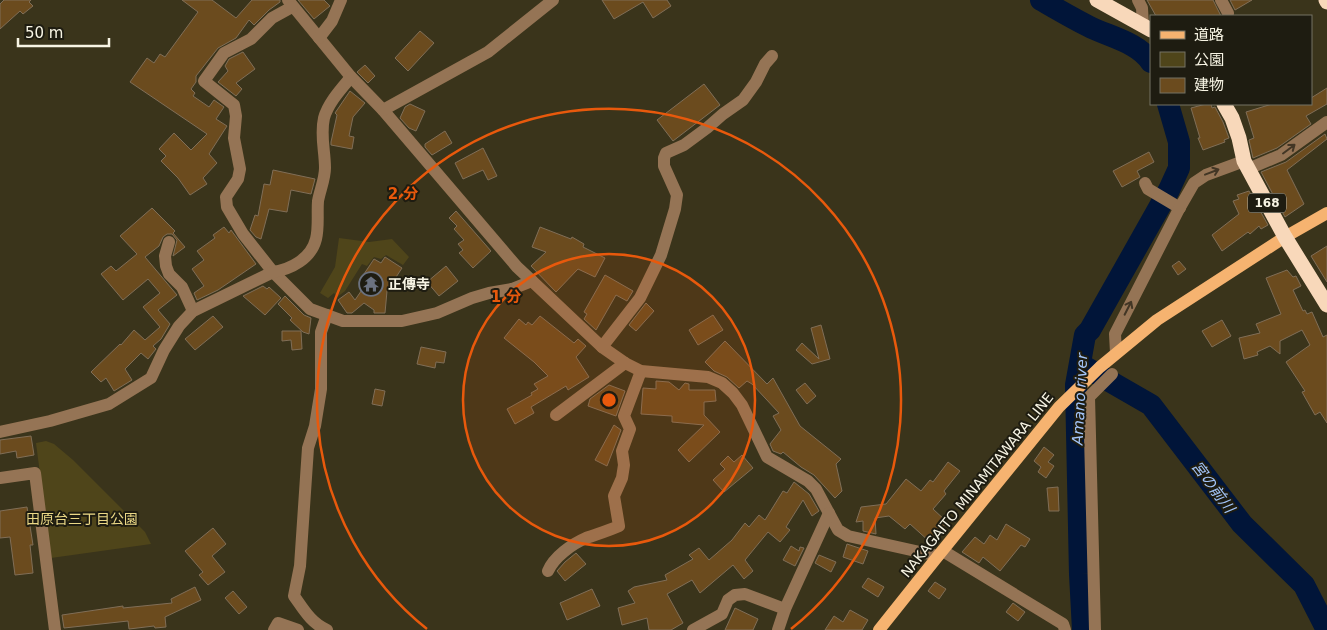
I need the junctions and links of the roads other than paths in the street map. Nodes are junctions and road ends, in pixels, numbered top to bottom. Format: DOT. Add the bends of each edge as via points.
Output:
graph roads {
  1 [pos="341,0"];
  2 [pos="553,0"];
  3 [pos="1097,0"];
  4 [pos="1138,0"];
  5 [pos="1221,0"];
  6 [pos="290,3"];
  7 [pos="1228,13"];
  8 [pos="1147,28"];
  9 [pos="318,38"];
  10 [pos="772,56"];
  11 [pos="351,77"];
  12 [pos="1225,105"];
  13 [pos="383,110"];
  14 [pos="1327,122"];
  15 [pos="1246,165"];
  16 [pos="1149,188"];
  17 [pos="1177,206"];
  18 [pos="1327,213"];
  19 [pos="1285,237"];
  20 [pos="169,242"];
  21 [pos="273,272"];
  22 [pos="532,281"];
  23 [pos="1327,305"];
  24 [pos="194,311"];
  25 [pos="327,315"];
  26 [pos="602,347"];
  27 [pos="1116,353"];
  28 [pos="625,363"];
  29 [pos="641,371"];
  30 [pos="1112,374"];
  31 [pos="556,415"];
  32 [pos="0,432"];
  33 [pos="0,478"];
  34 [pos="829,513"];
  35 [pos="940,553"];
  36 [pos="548,571"];
  37 [pos="785,610"];
  38 [pos="55,630"];
  39 [pos="274,630"];
  40 [pos="298,630"];
  41 [pos="327,630"];
  42 [pos="693,630"];
  43 [pos="778,630"];
  44 [pos="880,630"];
  45 [pos="1065,630"];
  46 [pos="1095,630"];
  1 -- 9 [label="street" via="332,21"];
  2 -- 13 [label="street" via="488,52"];
  3 -- 8 [label="highway"];
  4 -- 8 [label="street"];
  5 -- 7 [label="street"];
  6 -- 9 [label="street"];
  6 -- 21 [label="street" via="251,39 224,53 204,81 234,105 234,138 240,169 238,179 226,197 227,207"];
  9 -- 11 [label="street"];
  10 -- 26 [label="street" via="743,100 684,145 666,153 664,166 677,195 661,255 640,298"];
  11 -- 13 [label="street"];
  11 -- 21 [label="street" via="324,116 325,165 318,199 316,239 300,262"];
  12 -- 15 [label="highway, 168" via="1232,118"];
  13 -- 22 [label="street"];
  15 -- 14 [label="street, one-way" via="1281,155"];
  17 -- 15 [label="street, one-way" via="1194,183 1206,175"];
  15 -- 19 [label="highway, 168"];
  16 -- 17 [label="street"];
  27 -- 17 [label="street, one-way" via="1115,334"];
  18 -- 19 [label="main road, NAKAGAITO MINAMITAWARA LINE"];
  19 -- 23 [label="highway, 168"];
  19 -- 27 [label="main road, NAKAGAITO MINAMITAWARA LINE" via="1157,320"];
  20 -- 24 [label="street" via="166,266"];
  21 -- 24 [label="street"];
  21 -- 25 [label="street" via="310,309"];
  22 -- 25 [label="street" via="512,290 489,293 437,313 402,322 343,321"];
  22 -- 26 [label="street"];
  24 -- 32 [label="street" via="179,326 151,378 109,404"];
  25 -- 41 [label="street" via="321,332 321,388 308,448 300,566 294,596 317,626"];
  26 -- 28 [label="street"];
  27 -- 35 [label="main road, NAKAGAITO MINAMITAWARA LINE" via="1059,407"];
  28 -- 29 [label="street"];
  28 -- 31 [label="street"];
  29 -- 34 [label="street" via="708,377 722,383 742,405 767,458 808,481"];
  29 -- 36 [label="street" via="624,416 630,429 622,451 622,478 614,496 619,526 575,544 552,562"];
  30 -- 46 [label="street" via="1089,397"];
  33 -- 38 [label="street" via="36,473"];
  34 -- 35 [label="street" via="838,530 848,536"];
  34 -- 37 [label="street"];
  35 -- 44 [label="main road, NAKAGAITO MINAMITAWARA LINE"];
  35 -- 45 [label="street" via="1062,624"];
  37 -- 42 [label="street" via="745,594 735,595 728,600 722,614"];
  37 -- 43 [label="street"];
  39 -- 40 [label="street" via="278,623"];
}
